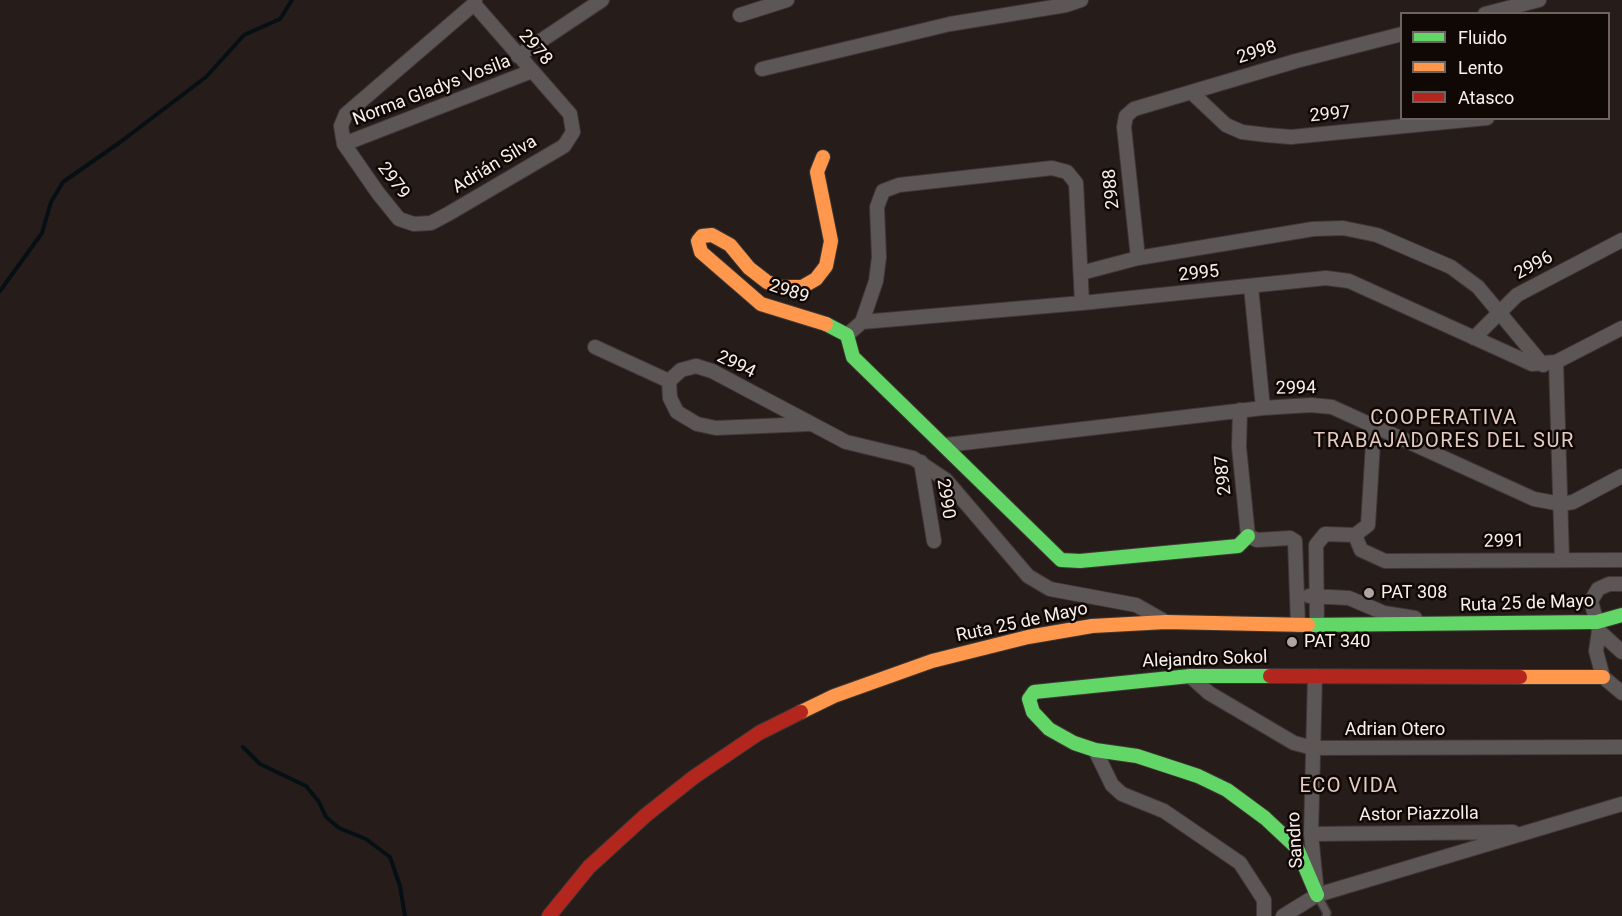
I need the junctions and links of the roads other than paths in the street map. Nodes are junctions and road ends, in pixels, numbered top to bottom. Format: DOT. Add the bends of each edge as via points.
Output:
graph roads {
  1 [pos="602,0"];
  2 [pos="787,0"];
  3 [pos="1081,0"];
  4 [pos="1539,0"];
  5 [pos="474,2"];
  6 [pos="1493,12"];
  7 [pos="740,15"];
  8 [pos="1400,34"];
  9 [pos="518,56"];
  10 [pos="762,69"];
  11 [pos="532,71"];
  12 [pos="1191,92"];
  13 [pos="1126,116"];
  14 [pos="1466,120"];
  15 [pos="573,132"];
  16 [pos="343,141"];
  17 [pos="823,157"];
  18 [pos="431,224"];
  19 [pos="1622,240"];
  20 [pos="1138,258"];
  21 [pos="1081,273"];
  22 [pos="783,287"];
  23 [pos="1251,287"];
  24 [pos="1082,303"];
  25 [pos="784,311"];
  26 [pos="1500,312"];
  27 [pos="862,321"];
  28 [pos="1622,328"];
  29 [pos="847,335"];
  30 [pos="1474,338"];
  31 [pos="595,347"];
  32 [pos="1549,364"];
  33 [pos="669,381"];
  34 [pos="1263,408"];
  35 [pos="1240,410"];
  36 [pos="809,424"];
  37 [pos="1374,427"];
  38 [pos="946,445"];
  39 [pos="917,460"];
  40 [pos="1622,476"];
  41 [pos="1561,504"];
  42 [pos="1354,535"];
  43 [pos="1248,536"];
  44 [pos="934,541"];
  45 [pos="1562,559"];
  46 [pos="1622,560"];
  47 [pos="1622,584"];
  48 [pos="1297,596"];
  49 [pos="1316,596"];
  50 [pos="1622,615"];
  51 [pos="1166,622"];
  52 [pos="1298,625"];
  53 [pos="1444,625"];
  54 [pos="1317,626"];
  55 [pos="1598,626"];
  56 [pos="1622,627"];
  57 [pos="1622,652"];
  58 [pos="1190,676"];
  59 [pos="1315,676"];
  60 [pos="1603,677"];
  61 [pos="1622,693"];
  62 [pos="1622,747"];
  63 [pos="1313,748"];
  64 [pos="1095,750"];
  65 [pos="1622,804"];
  66 [pos="1528,831"];
  67 [pos="1311,834"];
  68 [pos="1317,895"];
  69 [pos="549,916"];
  70 [pos="1264,916"];
  71 [pos="1283,916"];
  72 [pos="1326,916"];
  1 -- 9 [label="street, Norma Gladys Vosila"];
  2 -- 7 [label="street"];
  3 -- 10 [label="street" via="950,24"];
  4 -- 6 [label="street"];
  5 -- 9 [label="street, 2978"];
  5 -- 16 [label="street" via="346,114 341,126"];
  8 -- 12 [label="street, 2998"];
  9 -- 11 [label="street, 2978"];
  11 -- 15 [label="street, 2978" via="570,114"];
  11 -- 16 [label="street, Norma Gladys Vosila"];
  12 -- 13 [label="street, 2998" via="1134,109"];
  12 -- 14 [label="street, 2997" via="1226,125 1242,132 1267,135 1291,137"];
  13 -- 20 [label="street, 2988"];
  15 -- 18 [label="street, Adrián Silva" via="564,146"];
  16 -- 18 [label="street, 2979" via="399,219"];
  17 -- 22 [label="street, 2989" via="817,172 831,241 826,266 816,279 802,287"];
  19 -- 26 [label="street, 2996" via="1517,295"];
  20 -- 21 [label="street, 2995"];
  20 -- 26 [label="street, 2995" via="1276,234 1343,228 1377,234 1451,267 1478,287"];
  21 -- 24 [label="street"];
  21 -- 27 [label="street" via="1076,183 1067,172 1052,168 899,185 883,191 878,207 876,281"];
  22 -- 25 [label="street" via="778,302"];
  22 -- 25 [label="street, 2989" via="767,282 722,239 712,235 702,236 698,241 701,252 761,304"];
  23 -- 24 [label="street, 2995"];
  23 -- 30 [label="street, 2995" via="1326,278 1349,281"];
  23 -- 34 [label="street"];
  24 -- 27 [label="street, 2995"];
  25 -- 29 [label="street, 2989" via="820,320"];
  26 -- 30 [label="street, 2996"];
  26 -- 32 [label="street, 2995"];
  27 -- 29 [label="street"];
  28 -- 32 [label="street"];
  29 -- 38 [label="street" via="853,357"];
  30 -- 32 [label="street, 2995" via="1532,364"];
  31 -- 33 [label="street"];
  32 -- 41 [label="street"];
  33 -- 36 [label="street, 2994" via="681,369 696,366 712,370"];
  33 -- 36 [label="street, 2994" via="670,398 677,412 697,424 716,429"];
  34 -- 35 [label="street, 2994"];
  34 -- 37 [label="street, 2994" via="1332,407"];
  35 -- 38 [label="street, 2994"];
  35 -- 43 [label="street, 2987" via="1239,447"];
  36 -- 39 [label="street, 2994" via="846,442"];
  37 -- 41 [label="street, 2994" via="1534,499"];
  37 -- 42 [label="street" via="1368,525"];
  38 -- 43 [label="street" via="1061,560 1238,546"];
  39 -- 44 [label="street, 2990"];
  39 -- 51 [label="street" via="946,480 1028,576 1050,589 1136,605"];
  40 -- 41 [label="street" via="1573,502"];
  41 -- 45 [label="street"];
  42 -- 45 [label="street, 2991" via="1361,550 1385,561"];
  42 -- 49 [label="street" via="1325,534 1316,545"];
  43 -- 48 [label="street" via="1257,540 1290,538 1295,542"];
  45 -- 46 [label="street, 2991"];
  47 -- 55 [label="street" via="1598,589 1592,601"];
  48 -- 49 [label="street"];
  48 -- 52 [label="street"];
  49 -- 53 [label="street" via="1349,598 1384,613"];
  49 -- 54 [label="street"];
  50 -- 55 [label="street, Ruta 25 de Mayo"];
  51 -- 52 [label="street, Ruta 25 de Mayo"];
  51 -- 69 [label="street, Ruta 25 de Mayo" via="1092,626 1028,637 932,661 834,696 759,733 646,814 589,867"];
  52 -- 54 [label="street, Ruta 25 de Mayo"];
  53 -- 54 [label="street, Ruta 25 de Mayo"];
  53 -- 55 [label="street, Ruta 25 de Mayo"];
  55 -- 56 [label="street"];
  55 -- 57 [label="street"];
  55 -- 60 [label="street" via="1596,651"];
  58 -- 59 [label="street, Alejandro Sokol"];
  58 -- 63 [label="street, Adrian Otero" via="1209,693 1294,743"];
  58 -- 64 [label="street, Alejandro Sokol" via="1034,692 1029,699 1033,712 1049,729"];
  59 -- 60 [label="street, Alejandro Sokol"];
  59 -- 63 [label="street, Sandro"];
  60 -- 61 [label="street"];
  62 -- 63 [label="street, Adrian Otero"];
  63 -- 67 [label="street, Sandro"];
  64 -- 68 [label="street" via="1137,756 1227,790 1297,848"];
  64 -- 70 [label="street" via="1112,785 1122,794 1164,811 1240,863 1264,900"];
  65 -- 66 [label="street"];
  66 -- 67 [label="street, Astor Piazzolla"];
  66 -- 68 [label="street"];
  67 -- 68 [label="street, Sandro"];
  68 -- 71 [label="street"];
  68 -- 72 [label="lane"];
}
